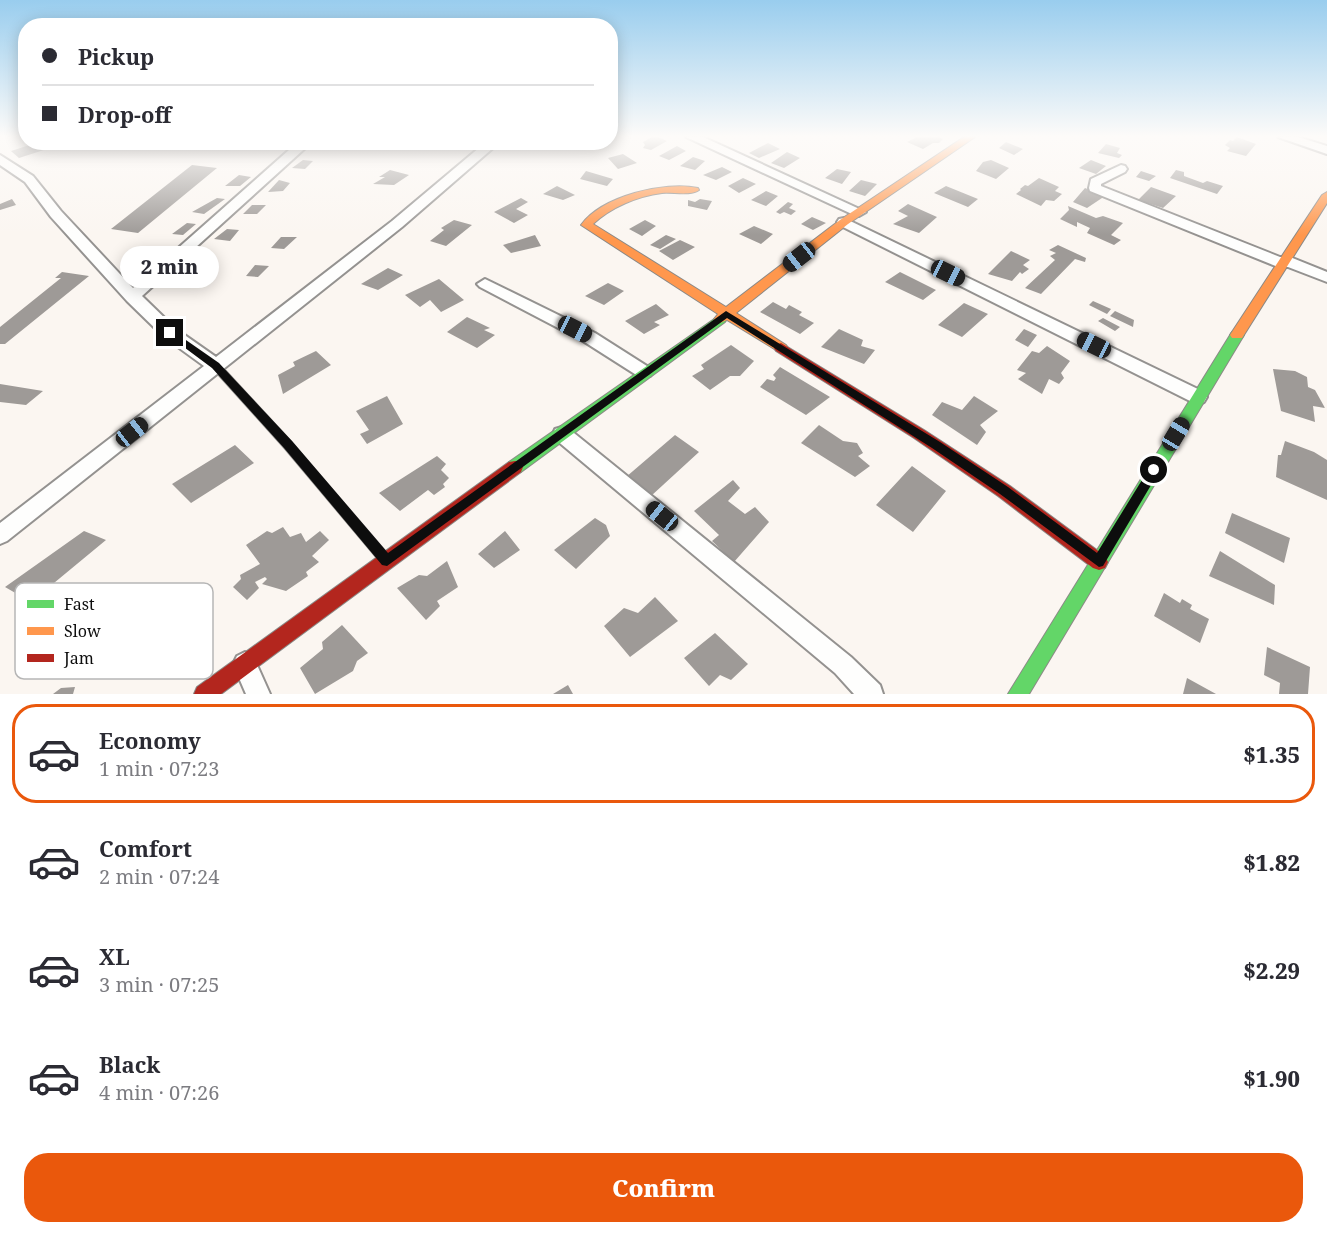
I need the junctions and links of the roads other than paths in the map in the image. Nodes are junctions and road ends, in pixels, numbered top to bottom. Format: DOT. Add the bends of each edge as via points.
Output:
graph roads {
  1 [pos="16,169"];
  2 [pos="275,169"];
  3 [pos="462,169"];
  4 [pos="764,169"];
  5 [pos="923,169"];
  6 [pos="1121,169"];
  7 [pos="694,190"];
  8 [pos="1327,195"];
  9 [pos="859,212"];
  10 [pos="844,222"];
  11 [pos="1284,262"];
  12 [pos="1327,277"];
  13 [pos="485,284"];
  14 [pos="132,297"];
  15 [pos="726,314"];
  16 [pos="216,365"];
  17 [pos="644,372"];
  18 [pos="1198,397"];
  19 [pos="562,434"];
  20 [pos="0,535"];
  21 [pos="387,561"];
  22 [pos="1099,562"];
  23 [pos="245,664"];
  24 [pos="204,694"];
  25 [pos="258,694"];
  26 [pos="871,694"];
  27 [pos="1018,694"];
  1 -- 14 [label="street" via="29,178 56,214"];
  2 -- 14 [label="street"];
  3 -- 16 [label="street"];
  4 -- 9 [label="street"];
  5 -- 9 [label="street"];
  6 -- 11 [label="street" via="1095,182 1095,188"];
  7 -- 15 [label="street" via="666,187 639,194 591,219 587,225"];
  8 -- 11 [label="street"];
  9 -- 10 [label="street"];
  10 -- 15 [label="street"];
  10 -- 18 [label="street"];
  11 -- 12 [label="street"];
  11 -- 18 [label="street"];
  13 -- 17 [label="street" via="589,337"];
  14 -- 16 [label="street" via="170,333"];
  15 -- 17 [label="street"];
  15 -- 22 [label="street" via="966,465"];
  16 -- 20 [label="street"];
  16 -- 21 [label="lane"];
  17 -- 19 [label="street"];
  18 -- 22 [label="street"];
  19 -- 21 [label="street"];
  19 -- 26 [label="street" via="843,665"];
  21 -- 23 [label="street"];
  22 -- 27 [label="street"];
  23 -- 24 [label="street"];
  23 -- 25 [label="street"];
}
